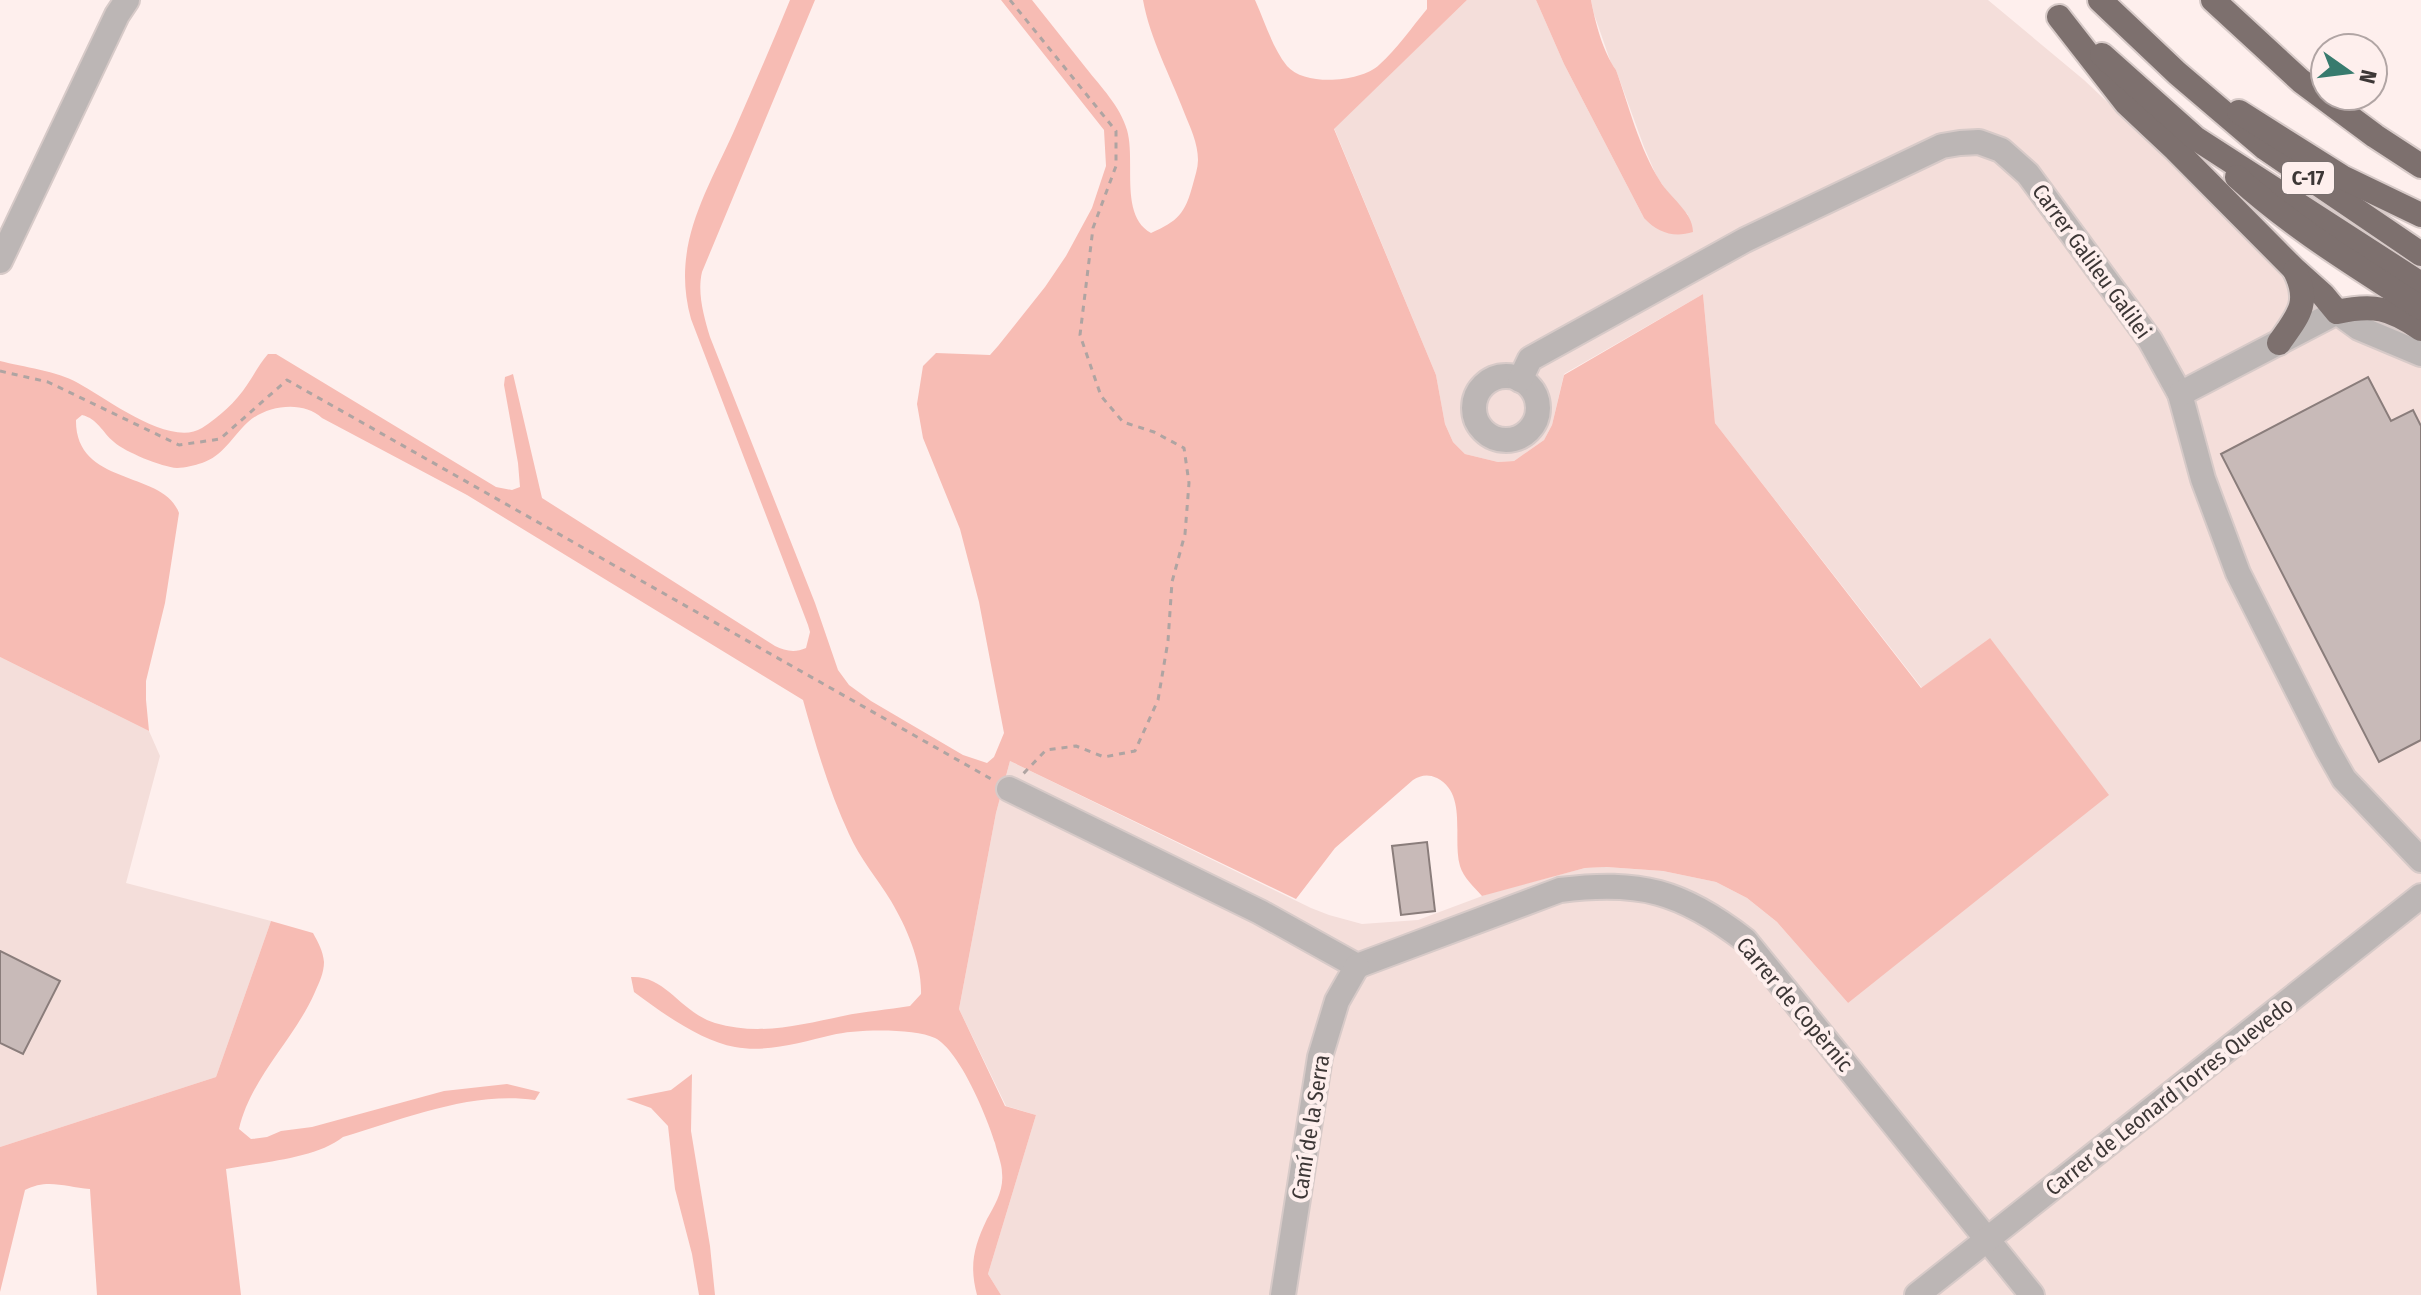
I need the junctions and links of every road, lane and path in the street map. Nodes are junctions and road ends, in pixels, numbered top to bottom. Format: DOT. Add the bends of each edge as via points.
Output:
graph roads {
  1 [pos="127,0"];
  2 [pos="1010,0"];
  3 [pos="2100,0"];
  4 [pos="2213,0"];
  5 [pos="2050,8"];
  6 [pos="2201,92"];
  7 [pos="2375,136"];
  8 [pos="2195,138"];
  9 [pos="2421,158"];
  10 [pos="2421,166"];
  11 [pos="2421,215"];
  12 [pos="2421,254"];
  13 [pos="0,261"];
  14 [pos="2294,269"];
  15 [pos="2421,284"];
  16 [pos="2421,308"];
  17 [pos="2337,312"];
  18 [pos="2421,329"];
  19 [pos="2279,343"];
  20 [pos="2421,354"];
  21 [pos="0,371"];
  22 [pos="1520,380"];
  23 [pos="2180,394"];
  24 [pos="1009,789"];
  25 [pos="2421,860"];
  26 [pos="2421,896"];
  27 [pos="1357,966"];
  28 [pos="1988,1239"];
  29 [pos="1283,1295"];
  30 [pos="1917,1295"];
  31 [pos="2032,1295"];
  1 -- 13 [label="street"];
  2 -- 24 [label="path" via="1116,131 1116,166 1093,228 1080,335 1101,396 1123,422 1184,448 1189,483 1158,700 1135,751 1104,757 1076,746 1046,750"];
  3 -- 6 [label="highway, C-17"];
  4 -- 7 [label="highway" via="2301,81"];
  5 -- 8 [label="highway, C-17"];
  5 -- 14 [label="highway" via="2126,103"];
  6 -- 11 [label="highway" via="2342,177"];
  6 -- 12 [label="highway, C-17" via="2265,148"];
  7 -- 9 [label="highway"];
  7 -- 10 [label="highway"];
  8 -- 15 [label="highway, C-17"];
  8 -- 16 [label="highway" via="2264,201"];
  14 -- 17 [label="highway"];
  14 -- 19 [label="highway" via="2303,303"];
  17 -- 18 [label="highway" via="2372,307"];
  17 -- 19 [label="street"];
  17 -- 20 [label="street" via="2359,328"];
  19 -- 23 [label="street"];
  21 -- 24 [label="path" via="48,382 179,445 220,439 287,380"];
  22 -- 23 [label="street, Carrer Galileu Galilei" via="1530,359 1745,240 1942,146 1979,142 2001,150 2028,174 2150,340"];
  23 -- 25 [label="street, Carrer Galileu Galilei" via="2203,479 2238,573 2327,749 2344,779"];
  24 -- 27 [label="street" via="1260,912"];
  26 -- 28 [label="street, Carrer de Leonard Torres Quevedo"];
  27 -- 28 [label="street, Carrer de Copèrnic" via="1560,890 1626,886 1689,904 1745,940"];
  27 -- 29 [label="street, Camí de la Serra" via="1337,1001 1320,1057"];
  28 -- 30 [label="street, Carrer de Leonard Torres Quevedo"];
  28 -- 31 [label="street, Carrer de Copèrnic"];
}
